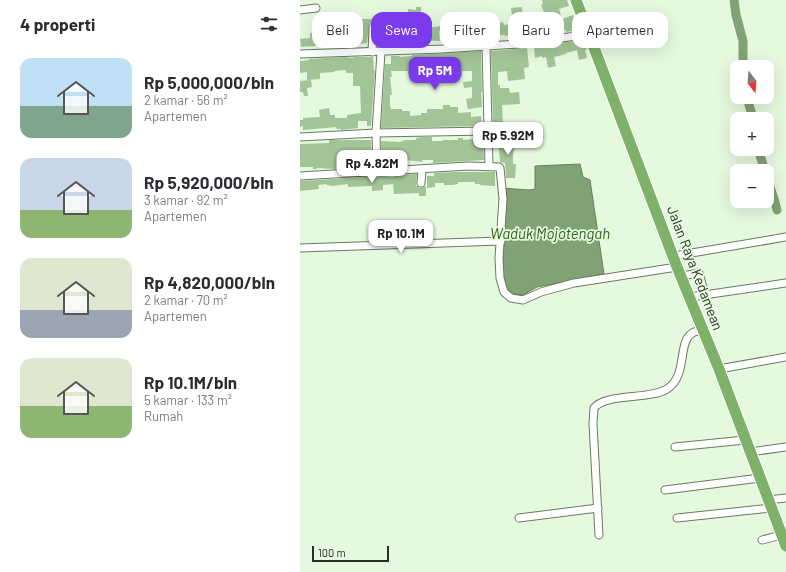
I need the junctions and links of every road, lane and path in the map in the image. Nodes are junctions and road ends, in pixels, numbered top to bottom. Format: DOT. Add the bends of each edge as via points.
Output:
graph roads {
  1 [pos="576,0"];
  2 [pos="316,8"];
  3 [pos="300,10"];
  4 [pos="580,12"];
  5 [pos="572,36"];
  6 [pos="500,44"];
  7 [pos="372,48"];
  8 [pos="451,48"];
  9 [pos="486,48"];
  10 [pos="594,48"];
  11 [pos="372,52"];
  12 [pos="381,52"];
  13 [pos="300,54"];
  14 [pos="488,131"];
  15 [pos="376,133"];
  16 [pos="300,137"];
  17 [pos="489,166"];
  18 [pos="422,170"];
  19 [pos="377,172"];
  20 [pos="300,176"];
  21 [pos="421,184"];
  22 [pos="786,237"];
  23 [pos="501,241"];
  24 [pos="300,248"];
  25 [pos="674,256"];
  26 [pos="680,272"];
  27 [pos="786,283"];
  28 [pos="705,295"];
  29 [pos="690,297"];
  30 [pos="704,331"];
  31 [pos="786,358"];
  32 [pos="719,369"];
  33 [pos="745,440"];
  34 [pos="676,447"];
  35 [pos="786,447"];
  36 [pos="750,452"];
  37 [pos="760,478"];
  38 [pos="665,490"];
  39 [pos="786,498"];
  40 [pos="770,504"];
  41 [pos="598,508"];
  42 [pos="519,518"];
  43 [pos="677,518"];
  44 [pos="599,535"];
  45 [pos="782,535"];
  46 [pos="762,540"];
  47 [pos="786,546"];
  1 -- 4 [label="highway, Jalan Raya Kedamean"];
  2 -- 3 [label="street"];
  5 -- 6 [label="street"];
  7 -- 11 [label="street"];
  8 -- 12 [label="street"];
  9 -- 14 [label="street"];
  10 -- 25 [label="highway, Jalan Raya Kedamean"];
  11 -- 12 [label="street"];
  11 -- 13 [label="street"];
  12 -- 15 [label="street"];
  14 -- 15 [label="street"];
  14 -- 17 [label="street"];
  15 -- 16 [label="street"];
  15 -- 19 [label="street"];
  17 -- 18 [label="street"];
  17 -- 23 [label="street" via="500,168 503,199"];
  18 -- 19 [label="street"];
  18 -- 21 [label="street"];
  19 -- 20 [label="street"];
  22 -- 25 [label="street"];
  23 -- 24 [label="street"];
  23 -- 26 [label="street" via="499,258 502,286 506,295 517,300 574,283"];
  25 -- 26 [label="highway, Jalan Raya Kedamean"];
  26 -- 28 [label="street" via="699,273"];
  26 -- 29 [label="highway, Jalan Raya Kedamean"];
  27 -- 28 [label="street"];
  28 -- 29 [label="street"];
  29 -- 30 [label="highway, Jalan Raya Kedamean"];
  30 -- 32 [label="highway, Jalan Raya Kedamean"];
  30 -- 41 [label="street" via="694,332 687,339 679,372 666,390 607,400 594,408"];
  31 -- 32 [label="street"];
  32 -- 33 [label="highway, Jalan Raya Kedamean"];
  33 -- 34 [label="street"];
  33 -- 36 [label="highway, Jalan Raya Kedamean"];
  35 -- 36 [label="street"];
  36 -- 37 [label="highway, Jalan Raya Kedamean"];
  37 -- 38 [label="street"];
  37 -- 40 [label="highway, Jalan Raya Kedamean"];
  39 -- 40 [label="street"];
  40 -- 43 [label="street"];
  40 -- 45 [label="highway, Jalan Raya Kedamean"];
  41 -- 42 [label="street"];
  41 -- 44 [label="street"];
  45 -- 46 [label="street"];
  45 -- 47 [label="highway, Jalan Raya Kedamean"];
}
